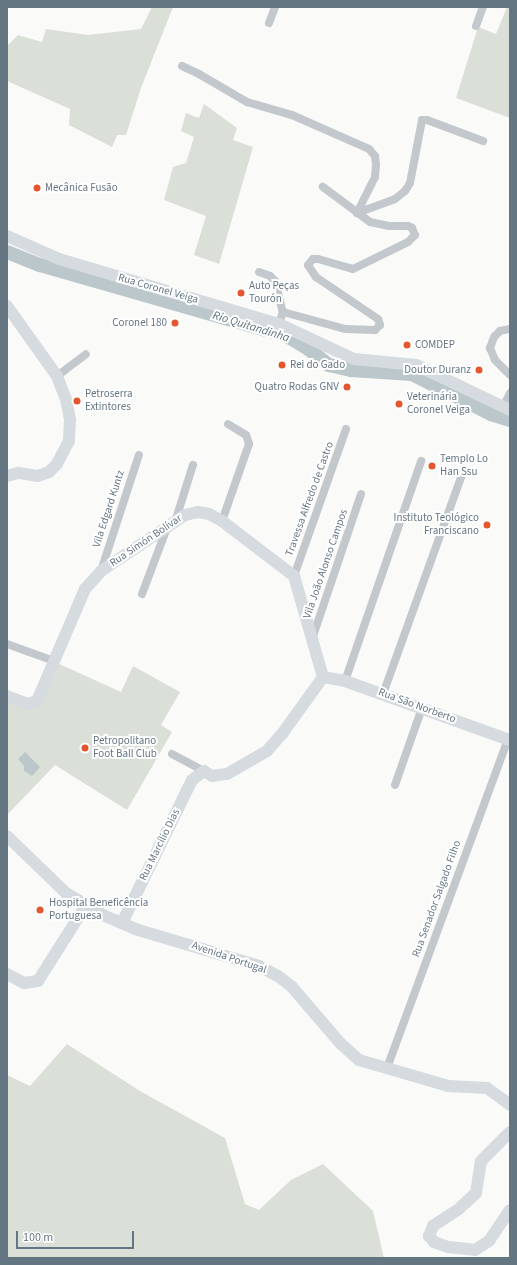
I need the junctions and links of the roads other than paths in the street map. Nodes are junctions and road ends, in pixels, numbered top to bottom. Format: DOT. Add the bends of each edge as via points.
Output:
graph roads {
  1 [pos="275,7"];
  2 [pos="482,7"];
  3 [pos="269,23"];
  4 [pos="476,26"];
  5 [pos="182,66"];
  6 [pos="483,141"];
  7 [pos="323,187"];
  8 [pos="357,213"];
  9 [pos="7,236"];
  10 [pos="259,272"];
  11 [pos="7,306"];
  12 [pos="283,312"];
  13 [pos="279,324"];
  14 [pos="510,329"];
  15 [pos="86,354"];
  16 [pos="510,375"];
  17 [pos="57,376"];
  18 [pos="510,393"];
  19 [pos="506,408"];
  20 [pos="228,424"];
  21 [pos="346,428"];
  22 [pos="139,455"];
  23 [pos="420,460"];
  24 [pos="193,465"];
  25 [pos="462,475"];
  26 [pos="7,476"];
  27 [pos="361,494"];
  28 [pos="222,521"];
  29 [pos="171,525"];
  30 [pos="100,571"];
  31 [pos="294,576"];
  32 [pos="142,594"];
  33 [pos="312,640"];
  34 [pos="7,644"];
  35 [pos="54,661"];
  36 [pos="323,677"];
  37 [pos="345,681"];
  38 [pos="383,694"];
  39 [pos="7,696"];
  40 [pos="422,708"];
  41 [pos="509,739"];
  42 [pos="172,754"];
  43 [pos="204,771"];
  44 [pos="395,785"];
  45 [pos="7,836"];
  46 [pos="86,905"];
  47 [pos="122,923"];
  48 [pos="7,974"];
  49 [pos="387,1068"];
  50 [pos="510,1105"];
  51 [pos="510,1132"];
  52 [pos="510,1210"];
  1 -- 3 [label="street"];
  2 -- 4 [label="street"];
  5 -- 8 [label="street" via="247,102 292,115 369,149 375,156 375,177"];
  6 -- 8 [label="street" via="422,120 410,183 405,191 395,199"];
  7 -- 8 [label="street"];
  8 -- 12 [label="street" via="370,222 388,226 408,226 415,235 408,242 353,269 318,259 313,259 308,265 316,277 378,319 378,328 345,329"];
  9 -- 13 [label="street, Rua Coronel Veiga" via="59,259"];
  10 -- 12 [label="street" via="270,276 275,282"];
  11 -- 17 [label="street"];
  12 -- 13 [label="street"];
  13 -- 19 [label="street, Rua Coronel Veiga" via="354,359 416,365"];
  14 -- 16 [label="street" via="497,334 490,348 495,360"];
  15 -- 17 [label="street"];
  17 -- 26 [label="street" via="70,420 69,441 63,456 49,472 38,476 18,473"];
  18 -- 19 [label="street"];
  20 -- 28 [label="street" via="246,435 249,444"];
  21 -- 31 [label="street, Travessa Alfredo de Castro"];
  22 -- 30 [label="street, Vila Edgard Kuntz"];
  23 -- 37 [label="street"];
  24 -- 29 [label="street"];
  25 -- 38 [label="street"];
  27 -- 33 [label="street, Vila João Alonso Campos"];
  28 -- 29 [label="street, Rua Simón Bolívar" via="198,512 185,515"];
  28 -- 31 [label="street, Rua Simón Bolívar"];
  29 -- 30 [label="street, Rua Simón Bolívar"];
  29 -- 32 [label="street"];
  30 -- 35 [label="street, Rua Simón Bolívar" via="85,589"];
  31 -- 33 [label="street"];
  33 -- 36 [label="street"];
  34 -- 35 [label="street"];
  35 -- 39 [label="street, Rua Simón Bolívar" via="39,698 34,704"];
  36 -- 37 [label="street, Rua São Norberto"];
  36 -- 43 [label="street" via="282,734 266,751 236,770 220,776"];
  37 -- 38 [label="street, Rua São Norberto"];
  38 -- 40 [label="street, Rua São Norberto"];
  40 -- 41 [label="street, Rua São Norberto"];
  40 -- 44 [label="street"];
  41 -- 49 [label="street, Rua Senador Salgado Filho"];
  42 -- 43 [label="street"];
  43 -- 47 [label="street, Rua Marcílio Dias" via="192,780"];
  45 -- 46 [label="street, Avenida Portugal" via="66,893"];
  46 -- 47 [label="street, Avenida Portugal"];
  46 -- 48 [label="street" via="38,981 24,983"];
  47 -- 49 [label="street, Avenida Portugal" via="259,966 278,976 292,987 359,1060"];
  49 -- 50 [label="street, Avenida Portugal" via="448,1086 487,1088"];
  51 -- 52 [label="street" via="482,1161 476,1193 459,1209 432,1226 429,1236 434,1242 448,1247 475,1250 489,1241"];
}
